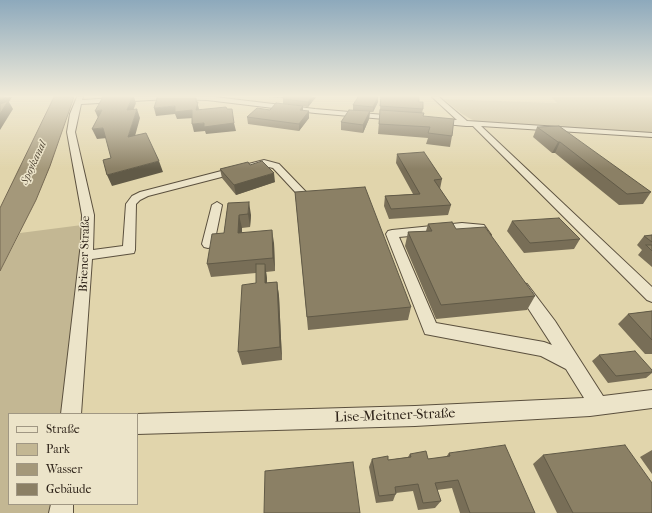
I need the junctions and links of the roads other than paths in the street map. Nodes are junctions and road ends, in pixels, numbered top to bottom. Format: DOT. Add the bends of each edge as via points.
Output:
graph roads {
  1 [pos="73,121"];
  2 [pos="434,121"];
  3 [pos="466,121"];
  4 [pos="453,123"];
  5 [pos="472,125"];
  6 [pos="652,135"];
  7 [pos="303,194"];
  8 [pos="217,205"];
  9 [pos="208,244"];
  10 [pos="494,248"];
  11 [pos="87,255"];
  12 [pos="512,274"];
  13 [pos="652,296"];
  14 [pos="572,363"];
  15 [pos="652,399"];
  16 [pos="599,406"];
  17 [pos="72,413"];
  18 [pos="138,424"];
  1 -- 11 [label="street, Briener Straße" via="71,132 88,215"];
  2 -- 4 [label="street"];
  3 -- 5 [label="street"];
  4 -- 5 [label="street"];
  5 -- 6 [label="street"];
  5 -- 13 [label="street"];
  7 -- 11 [label="street" via="276,166 264,163 144,194 131,204 129,250"];
  8 -- 9 [label="street"];
  10 -- 14 [label="street" via="480,228 462,227 392,234 431,329 544,349"];
  11 -- 17 [label="street, Briener Straße"];
  12 -- 14 [label="street"];
  14 -- 16 [label="street"];
  15 -- 16 [label="street, Lise-Meitner-Straße"];
  16 -- 18 [label="street, Lise-Meitner-Straße" via="415,416"];
}
